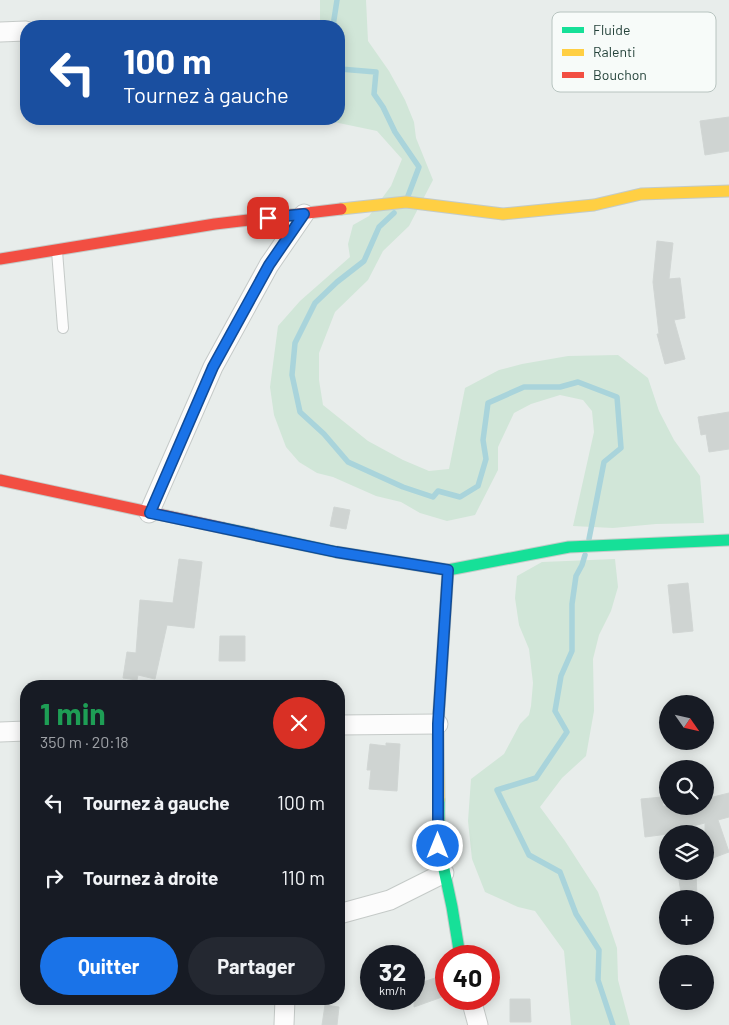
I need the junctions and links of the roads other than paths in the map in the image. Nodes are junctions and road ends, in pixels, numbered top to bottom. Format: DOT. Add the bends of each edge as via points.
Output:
graph roads {
  1 [pos="20,30"];
  2 [pos="0,32"];
  3 [pos="729,191"];
  4 [pos="304,214"];
  5 [pos="57,250"];
  6 [pos="0,259"];
  7 [pos="63,328"];
  8 [pos="0,480"];
  9 [pos="150,513"];
  10 [pos="729,540"];
  11 [pos="448,570"];
  12 [pos="438,724"];
  13 [pos="345,725"];
  14 [pos="20,730"];
  15 [pos="0,732"];
  16 [pos="444,873"];
  17 [pos="345,912"];
  18 [pos="458,945"];
  19 [pos="285,1005"];
  20 [pos="474,1010"];
  21 [pos="284,1025"];
  22 [pos="478,1025"];
  1 -- 2 [label="street"];
  3 -- 4 [label="street" via="641,194 594,205 503,214 406,202"];
  4 -- 5 [label="street" via="215,224"];
  4 -- 9 [label="street" via="269,265 213,367"];
  5 -- 6 [label="street"];
  5 -- 7 [label="lane"];
  8 -- 9 [label="street"];
  9 -- 11 [label="street" via="336,552"];
  10 -- 11 [label="street" via="569,547"];
  11 -- 12 [label="street"];
  12 -- 13 [label="street"];
  12 -- 16 [label="street" via="438,846"];
  14 -- 15 [label="street"];
  16 -- 17 [label="street" via="390,900"];
  16 -- 18 [label="street"];
  19 -- 21 [label="street"];
  20 -- 22 [label="street"];
}
